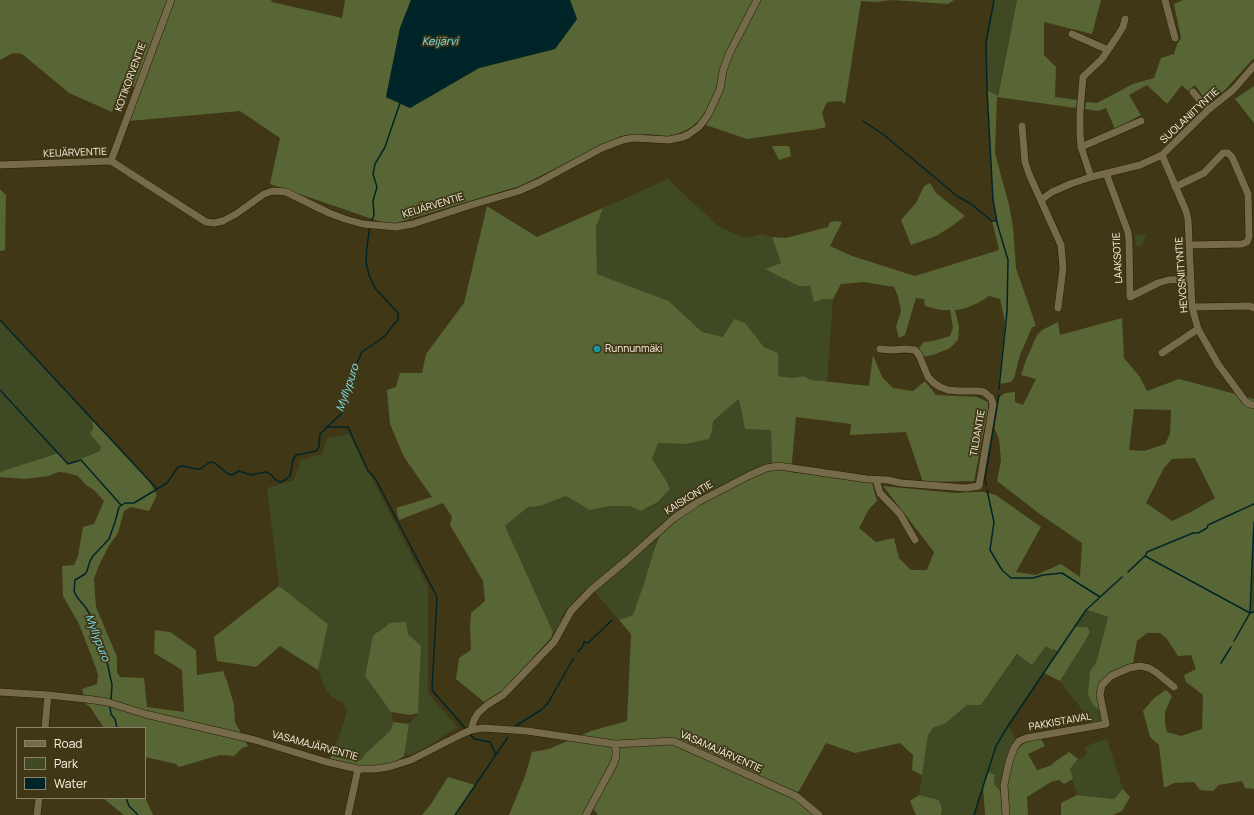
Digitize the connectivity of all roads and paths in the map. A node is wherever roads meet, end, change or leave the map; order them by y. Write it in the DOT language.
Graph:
graph roads {
  1 [pos="171,0"];
  2 [pos="757,0"];
  3 [pos="1166,0"];
  4 [pos="1125,20"];
  5 [pos="1072,34"];
  6 [pos="1175,38"];
  7 [pos="1108,50"];
  8 [pos="1254,66"];
  9 [pos="1193,92"];
  10 [pos="1208,110"];
  11 [pos="1141,121"];
  12 [pos="1022,126"];
  13 [pos="1081,146"];
  14 [pos="1162,155"];
  15 [pos="111,161"];
  16 [pos="0,165"];
  17 [pos="1106,173"];
  18 [pos="1090,177"];
  19 [pos="1175,187"];
  20 [pos="1041,200"];
  21 [pos="1190,245"];
  22 [pos="1190,279"];
  23 [pos="1192,307"];
  24 [pos="1058,308"];
  25 [pos="1254,308"];
  26 [pos="1198,329"];
  27 [pos="880,349"];
  28 [pos="1162,353"];
  29 [pos="1252,405"];
  30 [pos="876,480"];
  31 [pos="979,486"];
  32 [pos="915,540"];
  33 [pos="1174,687"];
  34 [pos="0,692"];
  35 [pos="48,695"];
  36 [pos="45,727"];
  37 [pos="471,730"];
  38 [pos="614,744"];
  39 [pos="358,769"];
  40 [pos="39,799"];
  41 [pos="37,815"];
  42 [pos="348,815"];
  43 [pos="586,815"];
  44 [pos="819,815"];
  45 [pos="1006,815"];
  1 -- 15 [label="street, KOTIKORVENTIE"];
  2 -- 15 [label="street, KEIJÄRVENTIE"];
  3 -- 6 [label="street"];
  4 -- 7 [label="street"];
  5 -- 7 [label="street"];
  7 -- 13 [label="street"];
  8 -- 10 [label="street, SUOLANIITYNTIE"];
  9 -- 10 [label="street"];
  10 -- 14 [label="street, SUOLANIITYNTIE"];
  11 -- 13 [label="street"];
  12 -- 20 [label="street"];
  13 -- 18 [label="street"];
  14 -- 17 [label="street, SUOLANIITYNTIE"];
  14 -- 19 [label="street, HEVOSNIITYNTIE"];
  15 -- 16 [label="street, KEIJÄRVENTIE"];
  17 -- 18 [label="street, SUOLANIITYNTIE"];
  17 -- 22 [label="street, LAAKSOTIE"];
  18 -- 20 [label="street, SUOLANIITYNTIE"];
  19 -- 21 [label="street, HEVOSNIITYNTIE"];
  19 -- 21 [label="street"];
  20 -- 24 [label="street"];
  21 -- 22 [label="street, HEVOSNIITYNTIE"];
  22 -- 23 [label="street, HEVOSNIITYNTIE"];
  23 -- 25 [label="street"];
  23 -- 26 [label="street, HEVOSNIITYNTIE"];
  26 -- 28 [label="street"];
  26 -- 29 [label="street, HEVOSNIITYNTIE"];
  27 -- 31 [label="street, TILDANTIE"];
  30 -- 31 [label="street, KAISKONTIE"];
  30 -- 32 [label="street"];
  30 -- 37 [label="street, KAISKONTIE"];
  33 -- 45 [label="street, PAKKISTAIVAL"];
  34 -- 35 [label="street, VASAMAJÄRVENTIE"];
  35 -- 36 [label="street"];
  35 -- 39 [label="street, VASAMAJÄRVENTIE"];
  37 -- 38 [label="street, VASAMAJÄRVENTIE"];
  37 -- 39 [label="street, VASAMAJÄRVENTIE"];
  38 -- 43 [label="street"];
  38 -- 44 [label="street, VASAMAJÄRVENTIE"];
  39 -- 42 [label="street"];
  40 -- 41 [label="street"];
}
